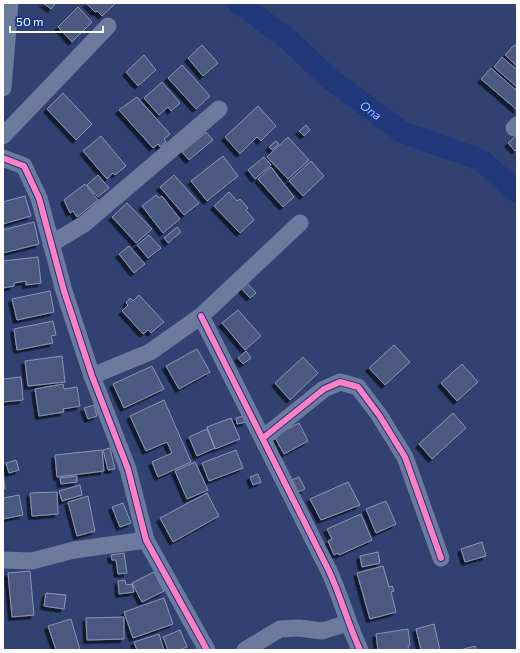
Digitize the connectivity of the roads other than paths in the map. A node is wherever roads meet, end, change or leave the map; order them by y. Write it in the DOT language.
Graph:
graph roads {
  1 [pos="10,3"];
  2 [pos="108,26"];
  3 [pos="3,88"];
  4 [pos="219,109"];
  5 [pos="3,136"];
  6 [pos="3,158"];
  7 [pos="300,224"];
  8 [pos="52,244"];
  9 [pos="201,316"];
  10 [pos="92,376"];
  11 [pos="263,438"];
  12 [pos="146,540"];
  13 [pos="441,558"];
  14 [pos="3,560"];
  15 [pos="348,623"];
  16 [pos="208,650"];
  17 [pos="245,650"];
  18 [pos="360,650"];
  1 -- 3 [label="street"];
  2 -- 5 [label="street"];
  4 -- 8 [label="street"];
  6 -- 8 [label="street"];
  7 -- 9 [label="street"];
  8 -- 10 [label="street"];
  9 -- 10 [label="street"];
  9 -- 11 [label="street"];
  10 -- 12 [label="street"];
  11 -- 13 [label="street"];
  11 -- 15 [label="street"];
  12 -- 14 [label="street"];
  12 -- 16 [label="street"];
  15 -- 17 [label="street"];
  15 -- 18 [label="street"];
}
